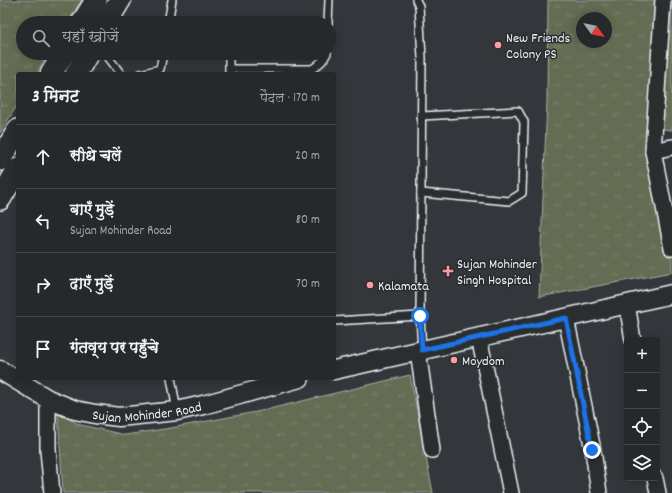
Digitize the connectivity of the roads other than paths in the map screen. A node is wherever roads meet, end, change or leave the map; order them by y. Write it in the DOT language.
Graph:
graph roads {
  1 [pos="96,0"];
  2 [pos="120,0"];
  3 [pos="172,0"];
  4 [pos="329,0"];
  5 [pos="416,0"];
  6 [pos="663,0"];
  7 [pos="86,16"];
  8 [pos="110,16"];
  9 [pos="169,16"];
  10 [pos="328,16"];
  11 [pos="60,60"];
  12 [pos="84,60"];
  13 [pos="110,60"];
  14 [pos="162,60"];
  15 [pos="229,60"];
  16 [pos="322,60"];
  17 [pos="229,71"];
  18 [pos="52,72"];
  19 [pos="77,72"];
  20 [pos="119,72"];
  21 [pos="148,72"];
  22 [pos="422,116"];
  23 [pos="16,133"];
  24 [pos="672,147"];
  25 [pos="653,151"];
  26 [pos="0,160"];
  27 [pos="16,176"];
  28 [pos="421,193"];
  29 [pos="0,199"];
  30 [pos="669,219"];
  31 [pos="672,248"];
  32 [pos="672,294"];
  33 [pos="627,304"];
  34 [pos="420,316"];
  35 [pos="566,318"];
  36 [pos="336,321"];
  37 [pos="479,337"];
  38 [pos="632,337"];
  39 [pos="420,350"];
  40 [pos="0,370"];
  41 [pos="336,370"];
  42 [pos="16,379"];
  43 [pos="17,380"];
  44 [pos="171,380"];
  45 [pos="293,380"];
  46 [pos="48,398"];
  47 [pos="177,411"];
  48 [pos="432,450"];
  49 [pos="656,481"];
  50 [pos="52,493"];
  51 [pos="511,493"];
  52 [pos="599,493"];
  53 [pos="658,493"];
  1 -- 7 [label="main road"];
  2 -- 8 [label="main road"];
  3 -- 9 [label="lane"];
  4 -- 10 [label="lane"];
  5 -- 22 [label="lane"];
  6 -- 25 [label="street"];
  11 -- 18 [label="main road"];
  12 -- 19 [label="main road"];
  13 -- 20 [label="lane"];
  14 -- 21 [label="lane"];
  15 -- 17 [label="lane"];
  16 -- 17 [label="lane"];
  22 -- 28 [label="lane"];
  22 -- 28 [label="lane"];
  23 -- 26 [label="main road"];
  24 -- 25 [label="street"];
  25 -- 30 [label="street"];
  27 -- 29 [label="main road"];
  28 -- 34 [label="lane"];
  30 -- 31 [label="street"];
  32 -- 33 [label="street"];
  33 -- 35 [label="street"];
  33 -- 38 [label="street"];
  34 -- 36 [label="lane"];
  34 -- 39 [label="lane"];
  35 -- 37 [label="street"];
  35 -- 52 [label="street"];
  37 -- 39 [label="street"];
  37 -- 51 [label="street"];
  39 -- 41 [label="street"];
  39 -- 48 [label="street"];
  40 -- 42 [label="street, Sujan Mohinder Road"];
  43 -- 46 [label="street, Sujan Mohinder Road"];
  44 -- 47 [label="lane"];
  45 -- 47 [label="street, Sujan Mohinder Road"];
  46 -- 47 [label="street, Sujan Mohinder Road"];
  46 -- 50 [label="street"];
  49 -- 53 [label="street"];
}
